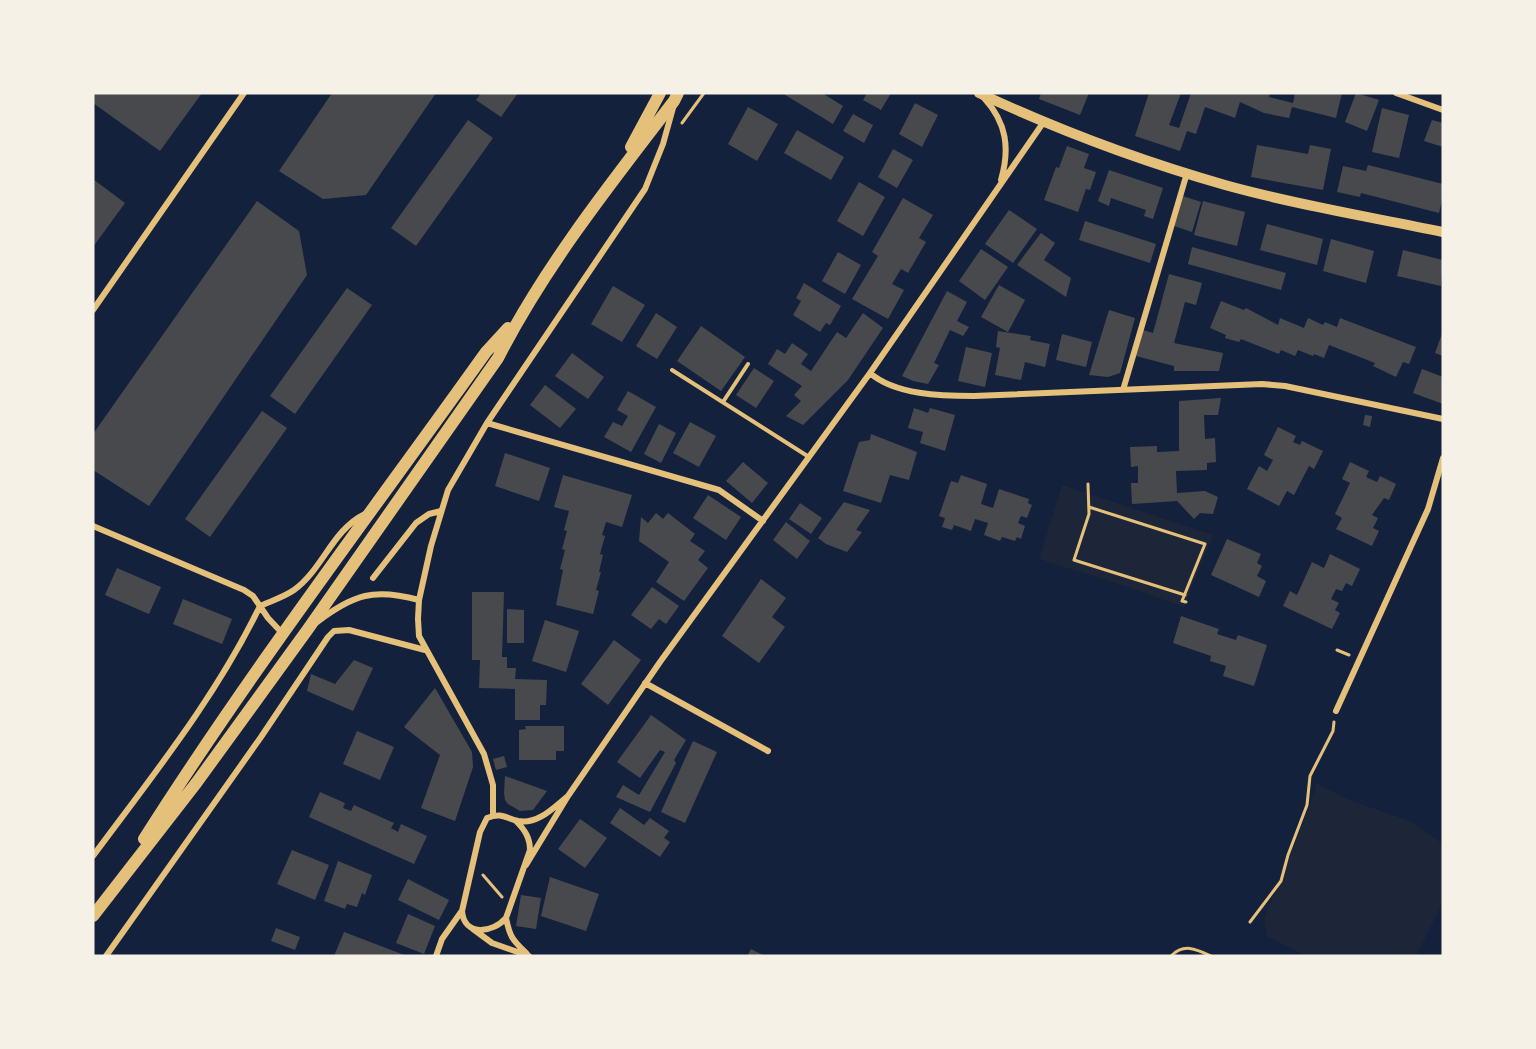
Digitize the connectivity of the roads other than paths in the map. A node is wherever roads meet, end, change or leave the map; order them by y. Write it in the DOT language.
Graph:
graph roads {
  1 [pos="244,93"];
  2 [pos="660,93"];
  3 [pos="979,93"];
  4 [pos="1396,93"];
  5 [pos="676,97"];
  6 [pos="1443,110"];
  7 [pos="1043,123"];
  8 [pos="1187,173"];
  9 [pos="613,180"];
  10 [pos="1000,185"];
  11 [pos="1443,232"];
  12 [pos="93,310"];
  13 [pos="519,316"];
  14 [pos="748,364"];
  15 [pos="672,370"];
  16 [pos="870,373"];
  17 [pos="1123,390"];
  18 [pos="723,402"];
  19 [pos="1443,419"];
  20 [pos="487,423"];
  21 [pos="810,458"];
  22 [pos="1443,458"];
  23 [pos="374,510"];
  24 [pos="441,510"];
  25 [pos="763,521"];
  26 [pos="93,526"];
  27 [pos="373,578"];
  28 [pos="419,600"];
  29 [pos="260,606"];
  30 [pos="308,629"];
  31 [pos="283,634"];
  32 [pos="426,650"];
  33 [pos="645,683"];
  34 [pos="1336,711"];
  35 [pos="768,751"];
  36 [pos="568,796"];
  37 [pos="493,816"];
  38 [pos="516,821"];
  39 [pos="93,856"];
  40 [pos="526,866"];
  41 [pos="103,902"];
  42 [pos="462,911"];
  43 [pos="93,916"];
  44 [pos="507,918"];
  45 [pos="472,928"];
  46 [pos="106,956"];
  47 [pos="436,956"];
  48 [pos="529,956"];
  1 -- 12 [label="street"];
  2 -- 9 [label="main road"];
  3 -- 7 [label="main road"];
  3 -- 10 [label="street"];
  4 -- 6 [label="street"];
  5 -- 9 [label="main road"];
  5 -- 20 [label="street"];
  7 -- 8 [label="main road"];
  7 -- 10 [label="street"];
  8 -- 11 [label="main road"];
  8 -- 17 [label="street"];
  9 -- 13 [label="main road"];
  10 -- 16 [label="street"];
  13 -- 23 [label="main road"];
  13 -- 30 [label="main road"];
  14 -- 18 [label="lane"];
  15 -- 18 [label="lane"];
  16 -- 17 [label="street"];
  16 -- 21 [label="street"];
  17 -- 19 [label="street"];
  18 -- 21 [label="lane"];
  20 -- 24 [label="street"];
  20 -- 25 [label="street"];
  21 -- 25 [label="street"];
  22 -- 34 [label="street"];
  23 -- 29 [label="street"];
  23 -- 31 [label="main road"];
  24 -- 27 [label="street"];
  24 -- 28 [label="street"];
  25 -- 33 [label="street"];
  26 -- 29 [label="street"];
  28 -- 30 [label="street"];
  28 -- 32 [label="street"];
  29 -- 31 [label="street"];
  29 -- 39 [label="street"];
  30 -- 41 [label="main road"];
  31 -- 41 [label="main road"];
  32 -- 37 [label="street"];
  32 -- 46 [label="street"];
  33 -- 35 [label="street"];
  33 -- 36 [label="street"];
  36 -- 38 [label="street"];
  36 -- 40 [label="street"];
  37 -- 38 [label="street"];
  37 -- 42 [label="street"];
  38 -- 40 [label="street"];
  40 -- 44 [label="street"];
  41 -- 43 [label="main road"];
  42 -- 45 [label="street"];
  42 -- 47 [label="street"];
  44 -- 45 [label="street"];
  44 -- 48 [label="street"];
  45 -- 48 [label="street"];
}
